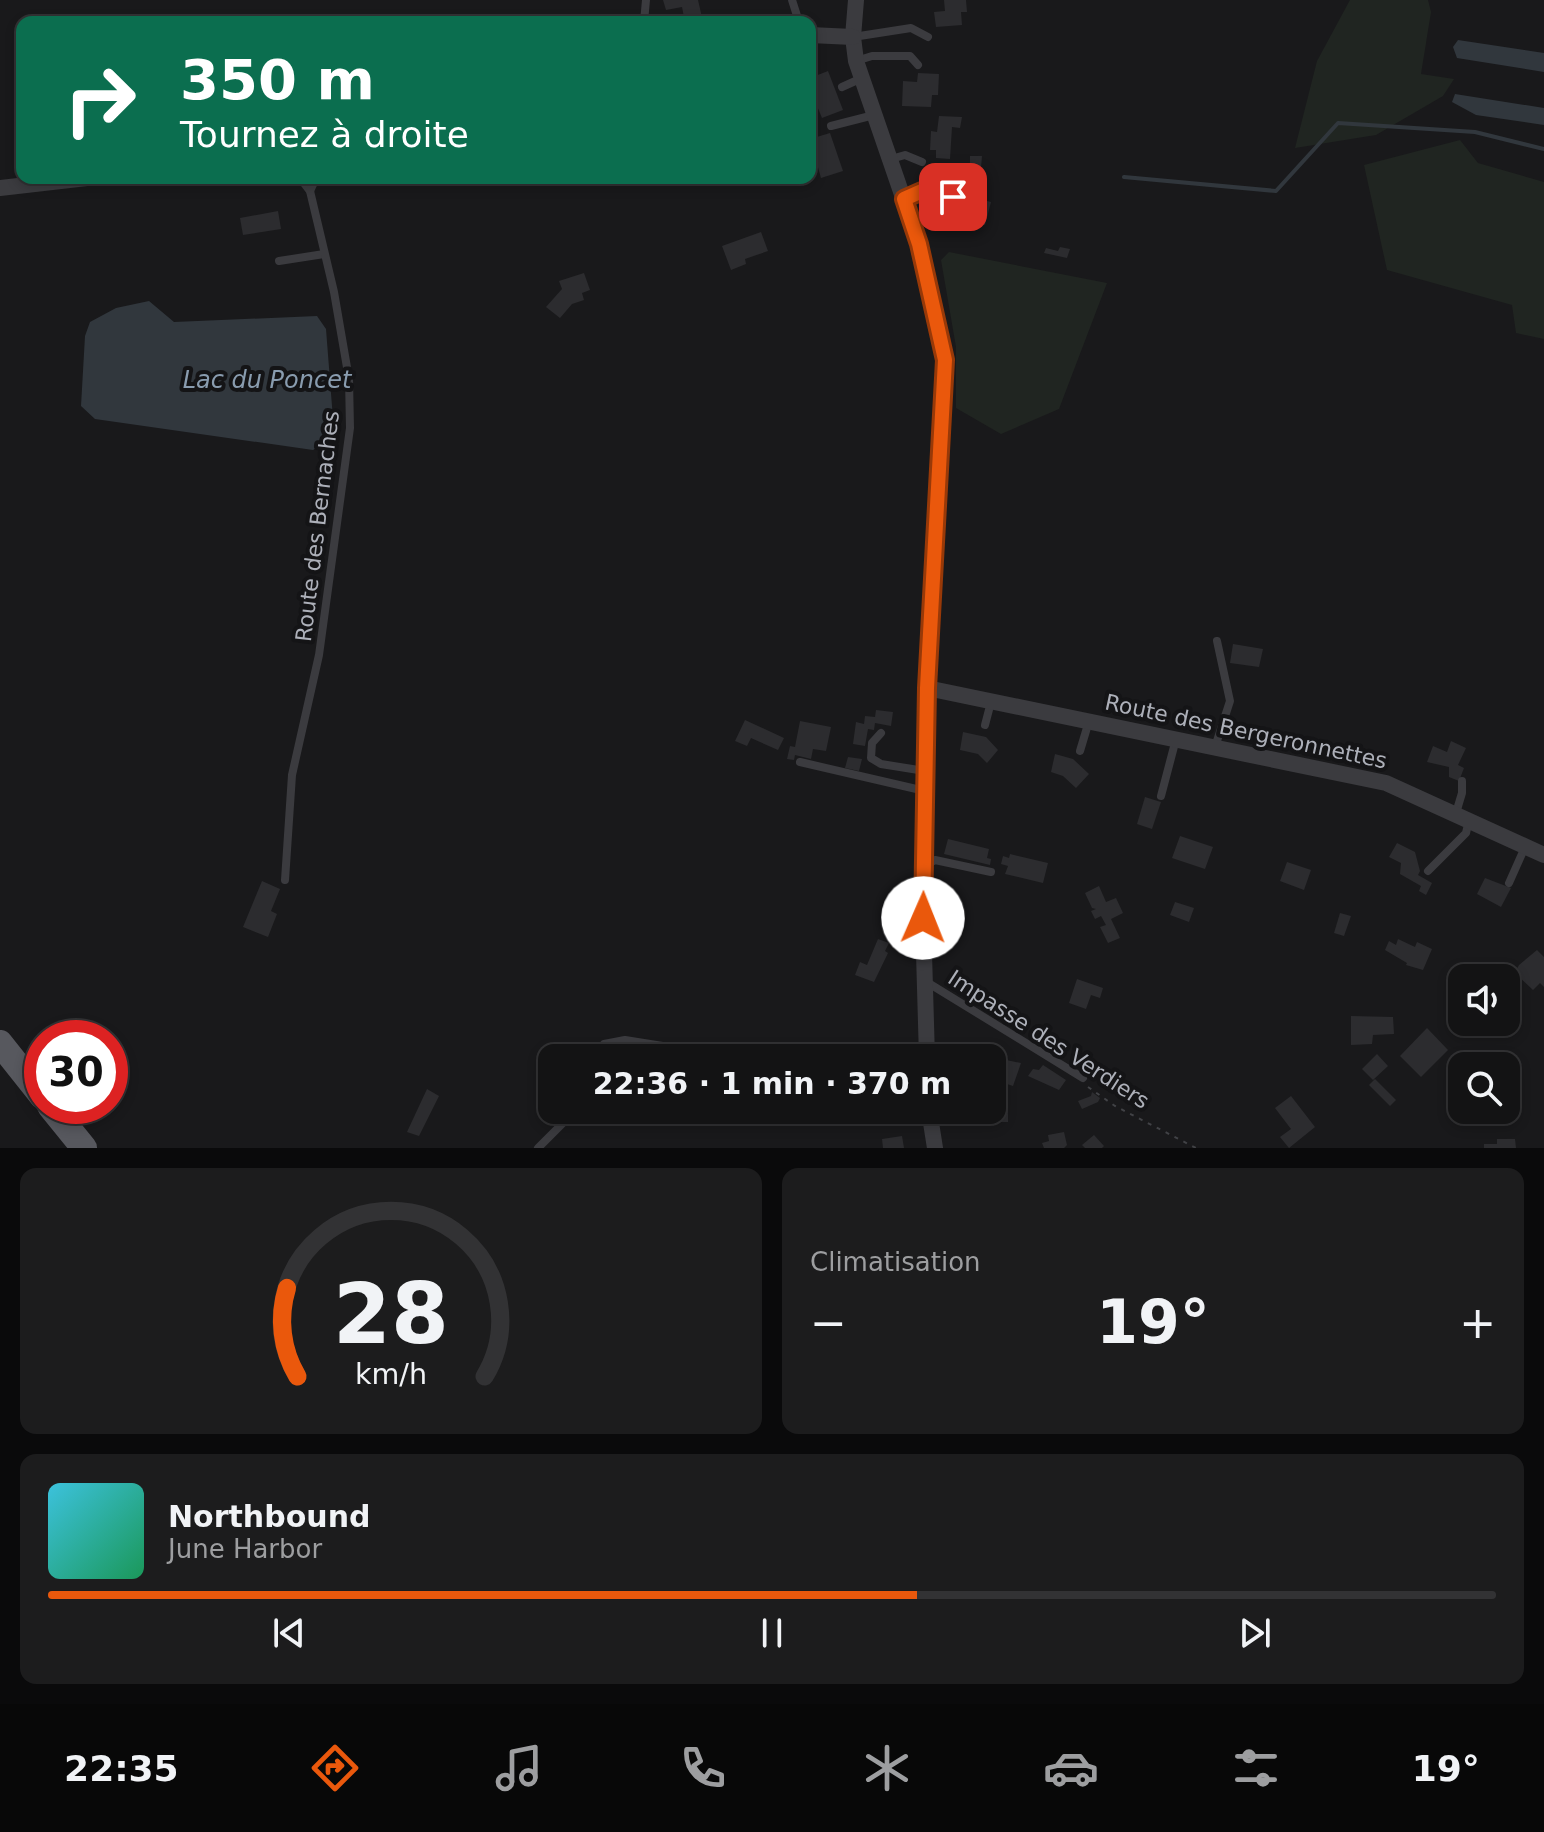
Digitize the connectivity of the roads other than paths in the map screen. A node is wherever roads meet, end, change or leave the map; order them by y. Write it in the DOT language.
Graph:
graph roads {
  1 [pos="856,0"];
  2 [pos="816,35"];
  3 [pos="853,37"];
  4 [pos="928,37"];
  5 [pos="856,61"];
  6 [pos="918,65"];
  7 [pos="862,78"];
  8 [pos="842,87"];
  9 [pos="874,115"];
  10 [pos="831,126"];
  11 [pos="890,160"];
  12 [pos="922,162"];
  13 [pos="36,184"];
  14 [pos="305,184"];
  15 [pos="313,184"];
  16 [pos="0,188"];
  17 [pos="310,191"];
  18 [pos="953,197"];
  19 [pos="904,199"];
  20 [pos="324,254"];
  21 [pos="279,261"];
  22 [pos="1217,641"];
  23 [pos="927,688"];
  24 [pos="991,701"];
  25 [pos="1089,720"];
  26 [pos="985,725"];
  27 [pos="881,733"];
  28 [pos="1176,739"];
  29 [pos="1215,747"];
  30 [pos="1080,751"];
  31 [pos="800,762"];
  32 [pos="925,771"];
  33 [pos="1462,781"];
  34 [pos="925,791"];
  35 [pos="1161,796"];
  36 [pos="1463,817"];
  37 [pos="1525,846"];
  38 [pos="1544,855"];
  39 [pos="924,867"];
  40 [pos="1428,871"];
  41 [pos="991,872"];
  42 [pos="285,880"];
  43 [pos="1509,883"];
  44 [pos="925,981"];
  45 [pos="0,1043"];
  46 [pos="604,1044"];
  47 [pos="650,1044"];
  48 [pos="927,1044"];
  49 [pos="24,1073"];
  50 [pos="1083,1078"];
  51 [pos="65,1124"];
  52 [pos="562,1124"];
  53 [pos="931,1124"];
  54 [pos="84,1148"];
  55 [pos="538,1148"];
  56 [pos="935,1148"];
  1 -- 3 [label="street"];
  2 -- 3 [label="street"];
  3 -- 4 [label="lane"];
  3 -- 5 [label="street"];
  5 -- 6 [label="lane"];
  5 -- 7 [label="street"];
  7 -- 8 [label="lane"];
  7 -- 9 [label="street"];
  9 -- 10 [label="lane"];
  9 -- 11 [label="street"];
  11 -- 12 [label="lane"];
  11 -- 19 [label="street"];
  13 -- 16 [label="street"];
  14 -- 17 [label="lane"];
  15 -- 17 [label="lane"];
  17 -- 20 [label="lane, Route des Bernaches"];
  18 -- 19 [label="lane"];
  19 -- 23 [label="street"];
  20 -- 21 [label="lane"];
  20 -- 42 [label="lane, Route des Bernaches"];
  22 -- 29 [label="lane"];
  23 -- 24 [label="street, Route des Bergeronnettes"];
  23 -- 32 [label="street"];
  24 -- 25 [label="street, Route des Bergeronnettes"];
  24 -- 26 [label="lane"];
  25 -- 28 [label="street, Route des Bergeronnettes"];
  25 -- 30 [label="lane"];
  27 -- 32 [label="lane"];
  28 -- 29 [label="street, Route des Bergeronnettes"];
  28 -- 35 [label="lane"];
  29 -- 36 [label="street, Route des Bergeronnettes"];
  31 -- 34 [label="lane"];
  32 -- 34 [label="street"];
  33 -- 36 [label="lane"];
  34 -- 39 [label="street"];
  36 -- 37 [label="street, Route des Bergeronnettes"];
  36 -- 40 [label="lane"];
  37 -- 38 [label="street, Route des Bergeronnettes"];
  37 -- 43 [label="lane"];
  39 -- 41 [label="lane"];
  39 -- 44 [label="street"];
  44 -- 48 [label="street"];
  44 -- 50 [label="lane, Impasse des Verdiers"];
  45 -- 49 [label="main road"];
  46 -- 47 [label="lane"];
  51 -- 54 [label="main road"];
  52 -- 55 [label="lane"];
  53 -- 56 [label="street"];
}
